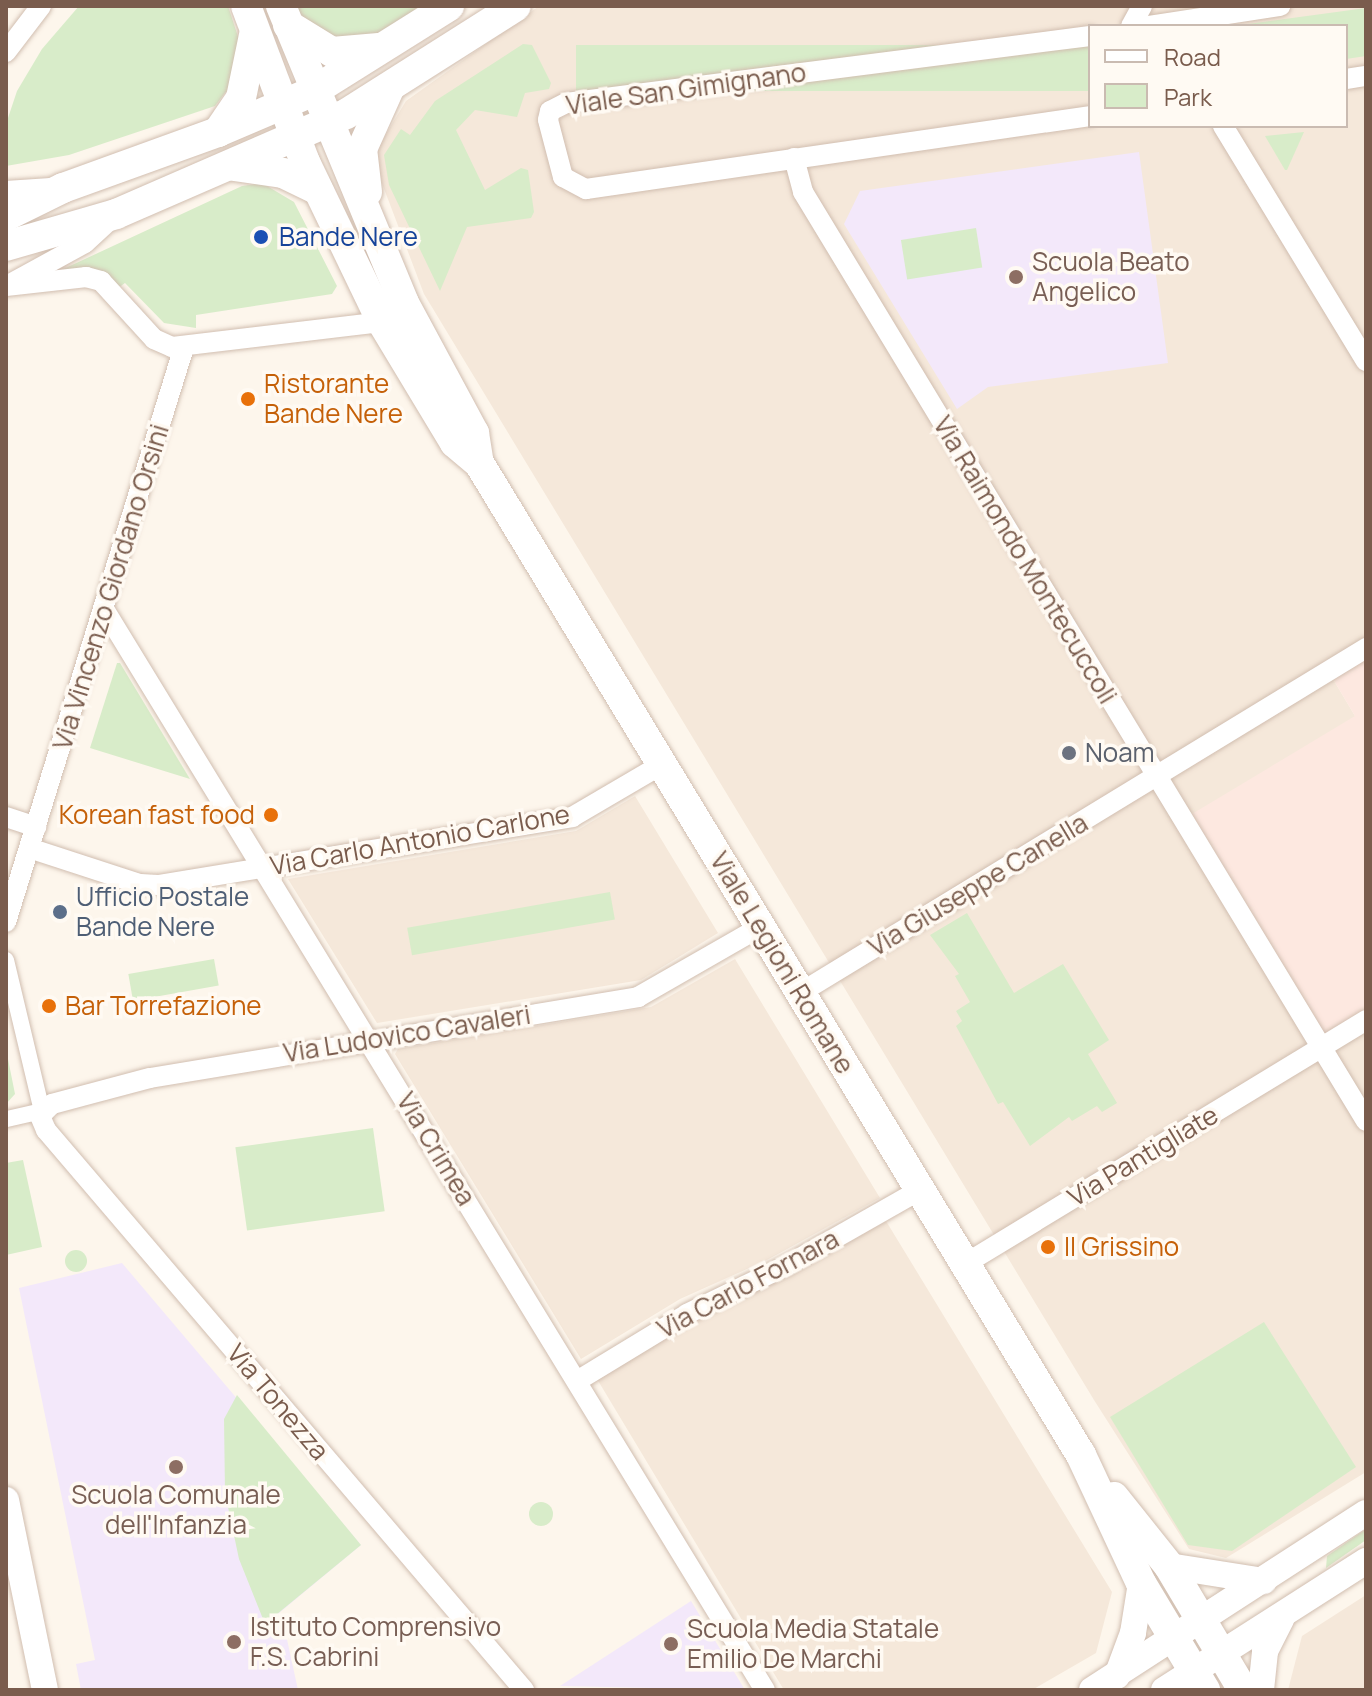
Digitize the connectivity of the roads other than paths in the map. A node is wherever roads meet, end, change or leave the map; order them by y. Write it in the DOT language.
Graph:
graph roads {
  1 [pos="41,6"];
  2 [pos="1142,6"];
  3 [pos="1280,6"];
  4 [pos="446,8"];
  5 [pos="502,10"];
  6 [pos="284,15"];
  7 [pos="1182,17"];
  8 [pos="250,18"];
  9 [pos="1132,24"];
  10 [pos="1156,24"];
  11 [pos="1088,36"];
  12 [pos="462,42"];
  13 [pos="389,47"];
  14 [pos="6,52"];
  15 [pos="389,89"];
  16 [pos="312,92"];
  17 [pos="283,105"];
  18 [pos="1088,116"];
  19 [pos="326,123"];
  20 [pos="1224,128"];
  21 [pos="218,132"];
  22 [pos="295,137"];
  23 [pos="794,158"];
  24 [pos="232,166"];
  25 [pos="63,188"];
  26 [pos="318,190"];
  27 [pos="6,191"];
  28 [pos="116,214"];
  29 [pos="6,216"];
  30 [pos="378,237"];
  31 [pos="6,246"];
  32 [pos="6,286"];
  33 [pos="382,322"];
  34 [pos="184,347"];
  35 [pos="1366,361"];
  36 [pos="479,463"];
  37 [pos="104,609"];
  38 [pos="1366,648"];
  39 [pos="661,765"];
  40 [pos="1156,777"];
  41 [pos="6,817"];
  42 [pos="36,827"];
  43 [pos="29,848"];
  44 [pos="265,868"];
  45 [pos="6,922"];
  46 [pos="760,927"];
  47 [pos="6,960"];
  48 [pos="800,993"];
  49 [pos="1366,1020"];
  50 [pos="368,1038"];
  51 [pos="1321,1047"];
  52 [pos="42,1111"];
  53 [pos="6,1119"];
  54 [pos="1366,1121"];
  55 [pos="920,1190"];
  56 [pos="965,1264"];
  57 [pos="577,1381"];
  58 [pos="1085,1462"];
  59 [pos="6,1500"];
  60 [pos="1366,1513"];
  61 [pos="1366,1561"];
  62 [pos="1169,1566"];
  63 [pos="1264,1581"];
  64 [pos="1141,1583"];
  65 [pos="1283,1616"];
  66 [pos="1202,1620"];
  67 [pos="1174,1639"];
  68 [pos="1223,1655"];
  69 [pos="1117,1676"];
  70 [pos="1199,1681"];
  71 [pos="45,1690"];
  72 [pos="524,1690"];
  73 [pos="765,1690"];
  74 [pos="1092,1690"];
  75 [pos="1164,1690"];
  76 [pos="1243,1690"];
  77 [pos="1261,1690"];
  1 -- 14 [label="street"];
  2 -- 9 [label="street"];
  3 -- 7 [label="street"];
  4 -- 12 [label="main road"];
  4 -- 13 [label="main road"];
  5 -- 12 [label="main road"];
  6 -- 13 [label="main road"];
  6 -- 16 [label="main road, Viale Legioni Romane"];
  7 -- 10 [label="street"];
  8 -- 17 [label="main road, Viale Legioni Romane"];
  8 -- 21 [label="main road"];
  11 -- 23 [label="street, Viale San Gimignano"];
  12 -- 15 [label="main road"];
  13 -- 16 [label="main road"];
  15 -- 19 [label="main road"];
  15 -- 30 [label="main road"];
  16 -- 17 [label="main road"];
  16 -- 19 [label="main road, Viale Legioni Romane"];
  17 -- 21 [label="main road"];
  17 -- 22 [label="main road, Viale Legioni Romane"];
  18 -- 23 [label="street, Viale San Gimignano"];
  19 -- 22 [label="main road"];
  19 -- 30 [label="main road, Viale Legioni Romane"];
  20 -- 35 [label="street"];
  21 -- 25 [label="main road"];
  22 -- 24 [label="main road"];
  22 -- 26 [label="main road, Viale Legioni Romane"];
  23 -- 40 [label="street, Via Raimondo Montecuccoli"];
  24 -- 26 [label="main road"];
  24 -- 28 [label="main road"];
  25 -- 27 [label="street"];
  25 -- 29 [label="main road"];
  26 -- 33 [label="main road, Viale Legioni Romane"];
  28 -- 31 [label="main road"];
  28 -- 32 [label="street"];
  30 -- 36 [label="main road, Viale Legioni Romane"];
  32 -- 34 [label="street"];
  33 -- 34 [label="street"];
  33 -- 36 [label="main road, Viale Legioni Romane"];
  34 -- 37 [label="street, Via Vincenzo Giordano Orsini"];
  36 -- 39 [label="main road, Viale Legioni Romane"];
  37 -- 42 [label="street, Via Vincenzo Giordano Orsini"];
  37 -- 44 [label="street, Via Crimea"];
  38 -- 40 [label="street, Via Giuseppe Canella"];
  39 -- 44 [label="street, Via Carlo Antonio Carlone"];
  39 -- 46 [label="main road, Viale Legioni Romane"];
  40 -- 48 [label="street, Via Giuseppe Canella"];
  40 -- 51 [label="street, Via Raimondo Montecuccoli"];
  41 -- 42 [label="street"];
  42 -- 43 [label="street, Via Vincenzo Giordano Orsini"];
  43 -- 44 [label="street, Via Carlo Antonio Carlone"];
  43 -- 45 [label="street, Via Vincenzo Giordano Orsini"];
  44 -- 50 [label="street, Via Crimea"];
  46 -- 48 [label="main road, Viale Legioni Romane"];
  46 -- 50 [label="street, Via Ludovico Cavaleri"];
  47 -- 52 [label="street"];
  48 -- 55 [label="main road, Viale Legioni Romane"];
  49 -- 51 [label="street, Via Pantigliate"];
  50 -- 52 [label="street, Via Ludovico Cavaleri"];
  50 -- 57 [label="street, Via Crimea"];
  51 -- 54 [label="street, Via Raimondo Montecuccoli"];
  51 -- 56 [label="street, Via Pantigliate"];
  52 -- 53 [label="street"];
  52 -- 72 [label="street, Via Tonezza"];
  55 -- 56 [label="main road, Viale Legioni Romane"];
  55 -- 57 [label="street, Via Carlo Fornara"];
  56 -- 58 [label="main road, Viale Legioni Romane"];
  57 -- 73 [label="street, Via Crimea"];
  58 -- 62 [label="main road, Viale Legioni Romane"];
  58 -- 64 [label="main road, Viale Legioni Romane"];
  59 -- 71 [label="street"];
  60 -- 63 [label="street"];
  61 -- 65 [label="street"];
  62 -- 63 [label="street"];
  62 -- 66 [label="main road, Viale Legioni Romane"];
  63 -- 66 [label="street"];
  64 -- 67 [label="main road, Viale Legioni Romane"];
  64 -- 69 [label="street"];
  65 -- 68 [label="street"];
  65 -- 77 [label="street"];
  66 -- 67 [label="street"];
  66 -- 68 [label="main road, Viale Legioni Romane"];
  67 -- 69 [label="street"];
  67 -- 70 [label="main road, Viale Legioni Romane"];
  68 -- 70 [label="street"];
  68 -- 76 [label="main road, Viale Legioni Romane"];
  69 -- 74 [label="street"];
  70 -- 75 [label="street"];
}
